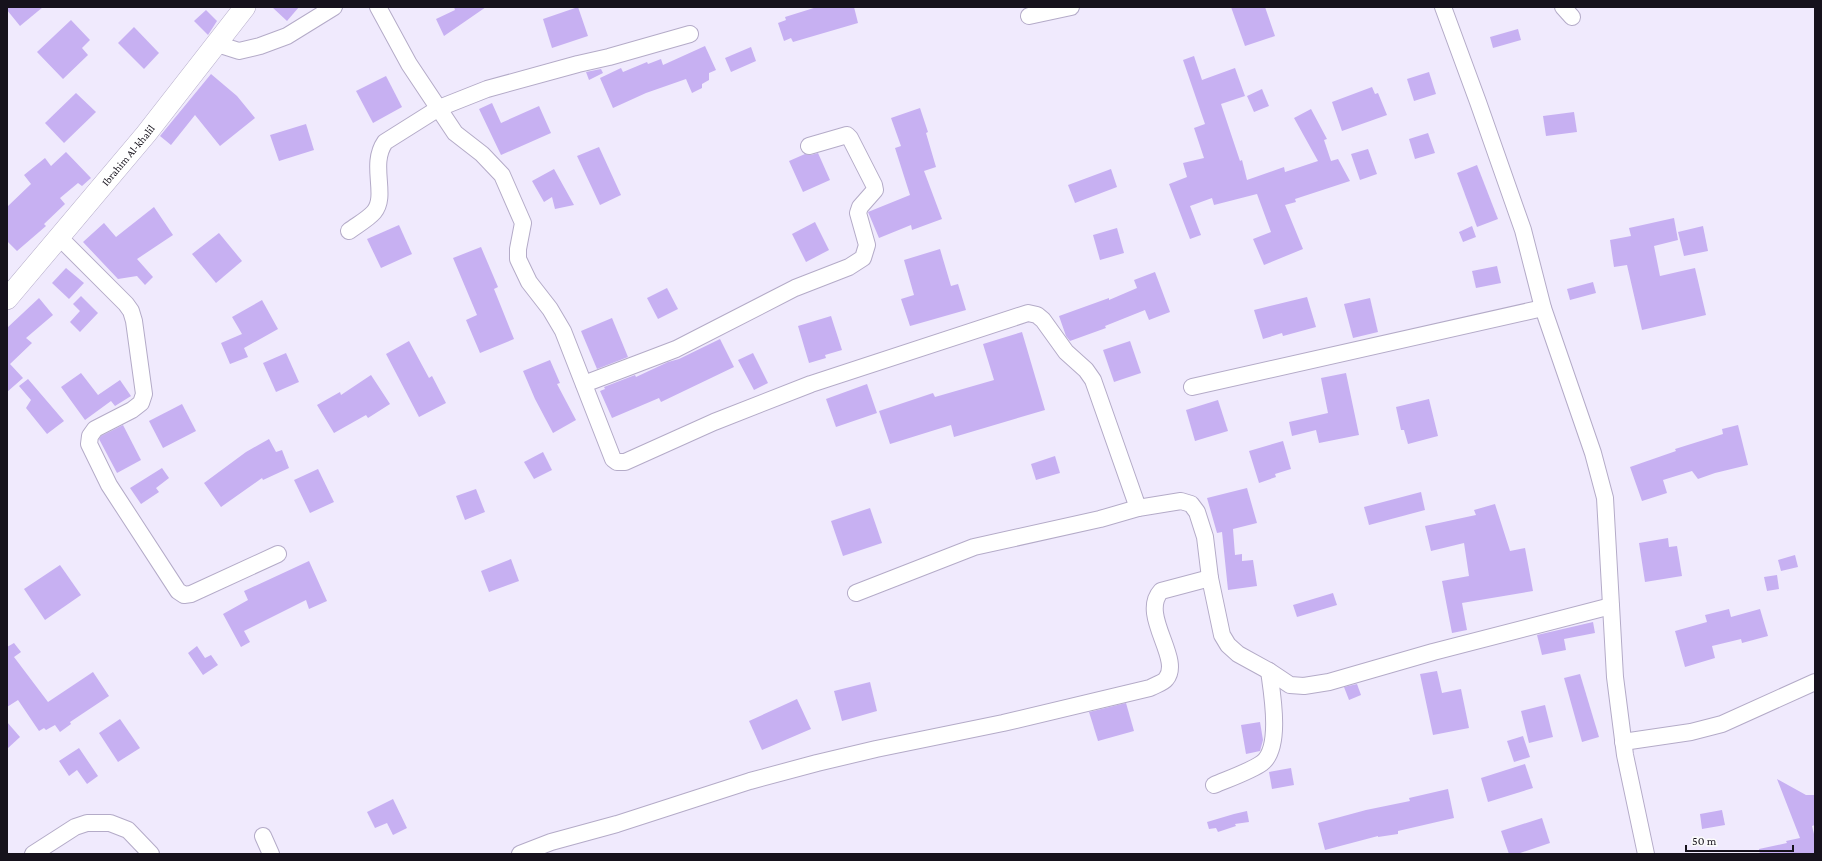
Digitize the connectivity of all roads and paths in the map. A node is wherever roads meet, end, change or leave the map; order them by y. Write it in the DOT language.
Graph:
graph roads {
  1 [pos="245,7"];
  2 [pos="334,7"];
  3 [pos="378,7"];
  4 [pos="1071,7"];
  5 [pos="1444,7"];
  6 [pos="1029,16"];
  7 [pos="690,34"];
  8 [pos="218,44"];
  9 [pos="438,108"];
  10 [pos="809,146"];
  11 [pos="349,231"];
  12 [pos="59,237"];
  13 [pos="7,299"];
  14 [pos="1543,308"];
  15 [pos="584,384"];
  16 [pos="1192,387"];
  17 [pos="1138,508"];
  18 [pos="278,554"];
  19 [pos="1210,578"];
  20 [pos="856,593"];
  21 [pos="1610,606"];
  22 [pos="1269,671"];
  23 [pos="1815,682"];
  24 [pos="1623,742"];
  25 [pos="1214,785"];
  26 [pos="263,836"];
  27 [pos="33,854"];
  28 [pos="151,854"];
  29 [pos="271,854"];
  30 [pos="520,854"];
  31 [pos="1646,854"];
  1 -- 8 [label="street, Ibrahim Al-khalil"];
  2 -- 8 [label="street"];
  3 -- 9 [label="street"];
  4 -- 6 [label="street"];
  5 -- 14 [label="street"];
  7 -- 9 [label="street"];
  8 -- 12 [label="street, Ibrahim Al-khalil"];
  9 -- 11 [label="street"];
  9 -- 15 [label="street"];
  10 -- 15 [label="street"];
  12 -- 13 [label="street, Ibrahim Al-khalil"];
  12 -- 18 [label="street"];
  14 -- 16 [label="street"];
  14 -- 21 [label="street"];
  15 -- 17 [label="street"];
  17 -- 19 [label="street"];
  17 -- 20 [label="street"];
  19 -- 22 [label="street"];
  19 -- 30 [label="street"];
  21 -- 22 [label="street"];
  21 -- 24 [label="street"];
  22 -- 25 [label="street"];
  23 -- 24 [label="street"];
  24 -- 31 [label="street"];
  26 -- 29 [label="street"];
  27 -- 28 [label="street"];
}
